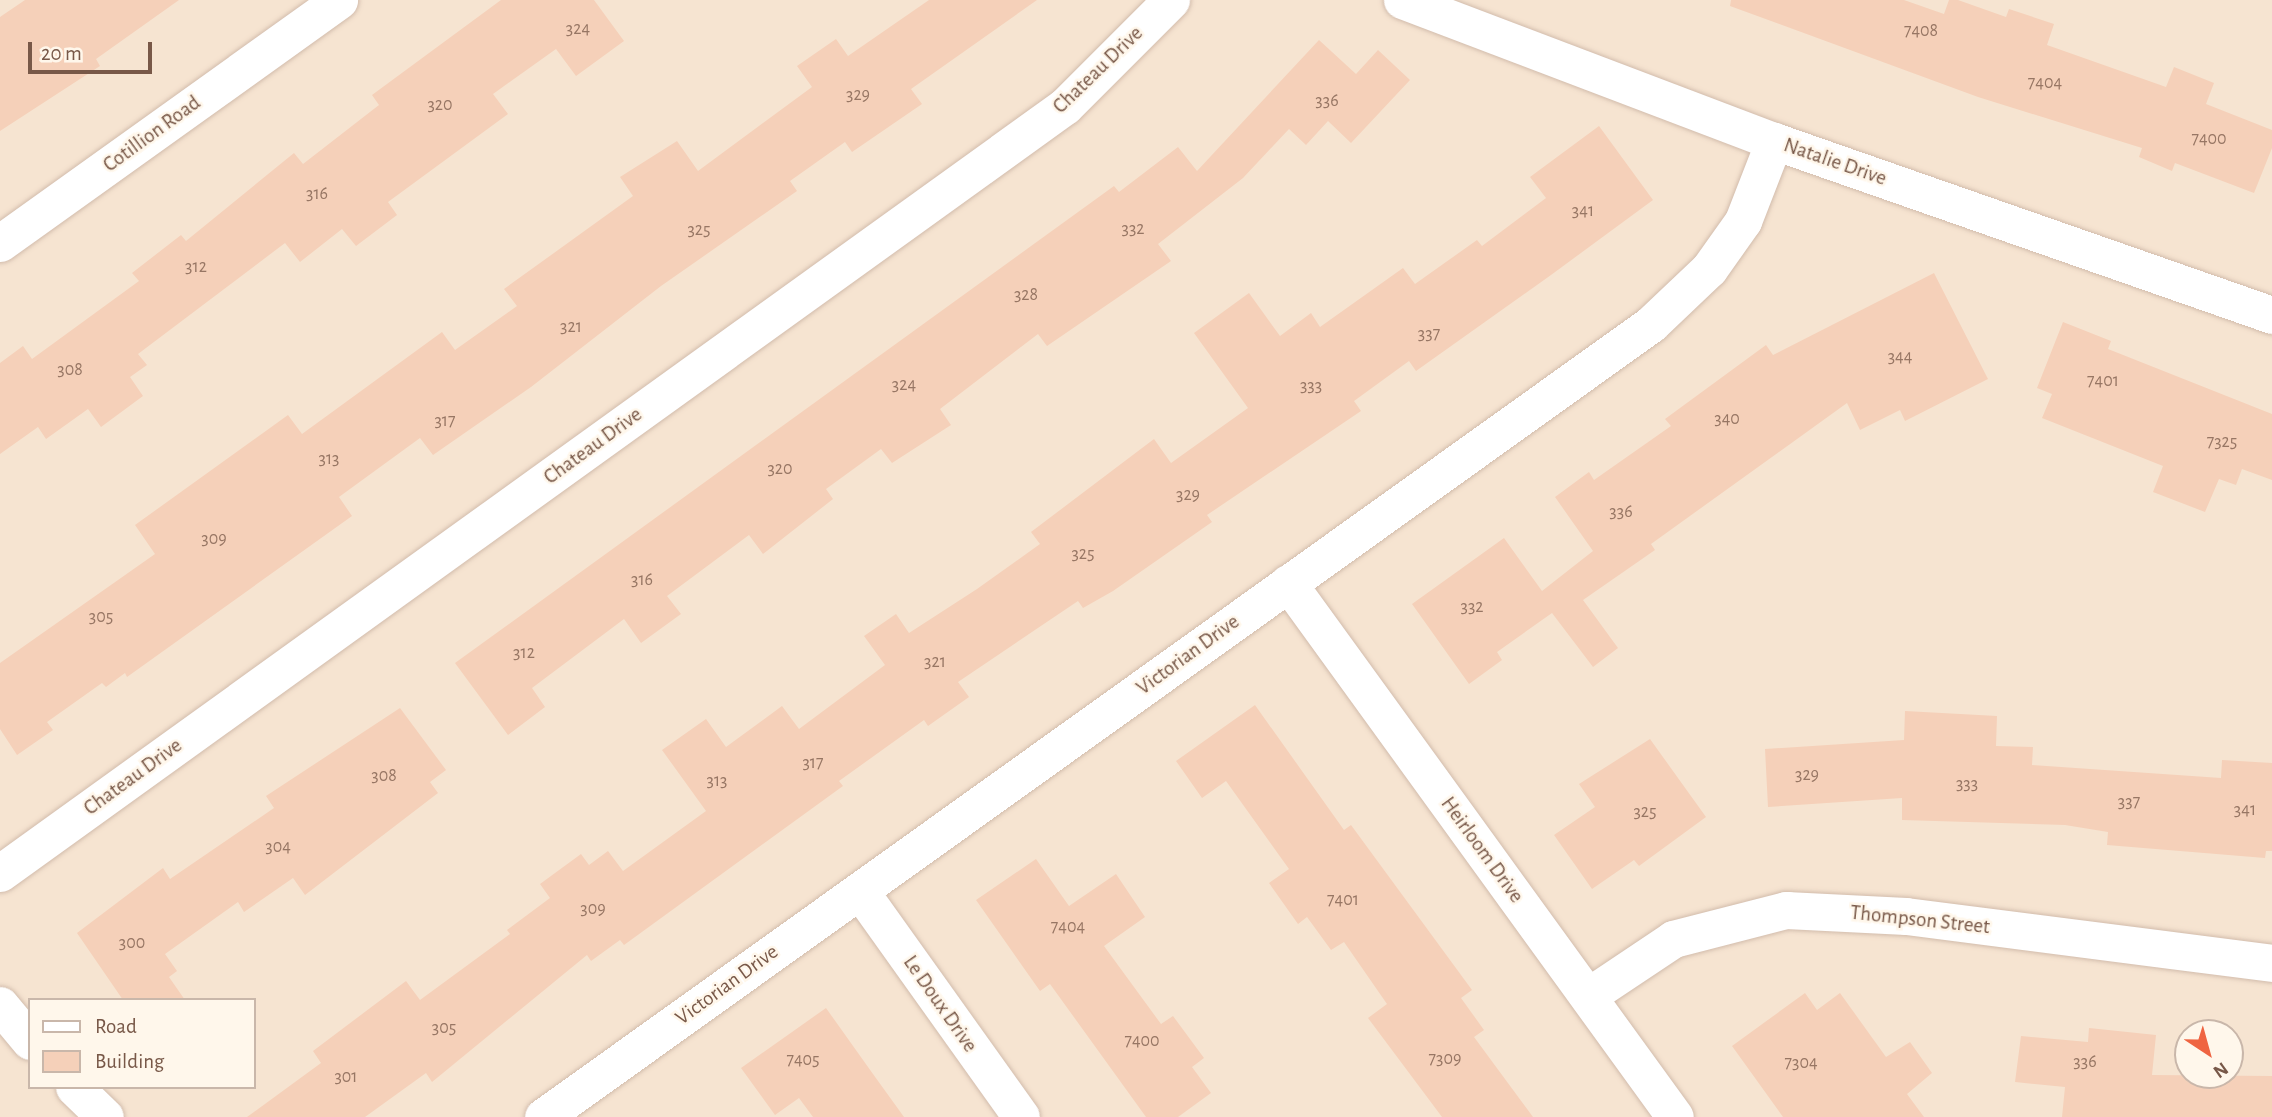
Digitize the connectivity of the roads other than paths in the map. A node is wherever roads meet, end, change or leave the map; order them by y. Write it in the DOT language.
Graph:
graph roads {
  1 [pos="339,0"];
  2 [pos="1171,0"];
  3 [pos="1402,0"];
  4 [pos="1774,141"];
  5 [pos="0,243"];
  6 [pos="2272,315"];
  7 [pos="1289,583"];
  8 [pos="0,873"];
  9 [pos="860,891"];
  10 [pos="2272,963"];
  11 [pos="1588,996"];
  12 [pos="0,1005"];
  13 [pos="28,1039"];
  14 [pos="76,1089"];
  15 [pos="105,1117"];
  16 [pos="543,1117"];
  17 [pos="1021,1117"];
  18 [pos="1675,1117"];
  1 -- 5 [label="street, Cotillion Road"];
  2 -- 8 [label="street, Chateau Drive"];
  3 -- 4 [label="street, Natalie Drive"];
  4 -- 6 [label="street, Natalie Drive"];
  4 -- 7 [label="street, Victorian Drive"];
  7 -- 9 [label="street, Victorian Drive"];
  7 -- 11 [label="street, Heirloom Drive"];
  9 -- 16 [label="street, Victorian Drive"];
  9 -- 17 [label="street, Le Doux Drive"];
  10 -- 11 [label="street, Thompson Street"];
  11 -- 18 [label="street, Heirloom Drive"];
  12 -- 13 [label="street"];
  14 -- 15 [label="street"];
}
